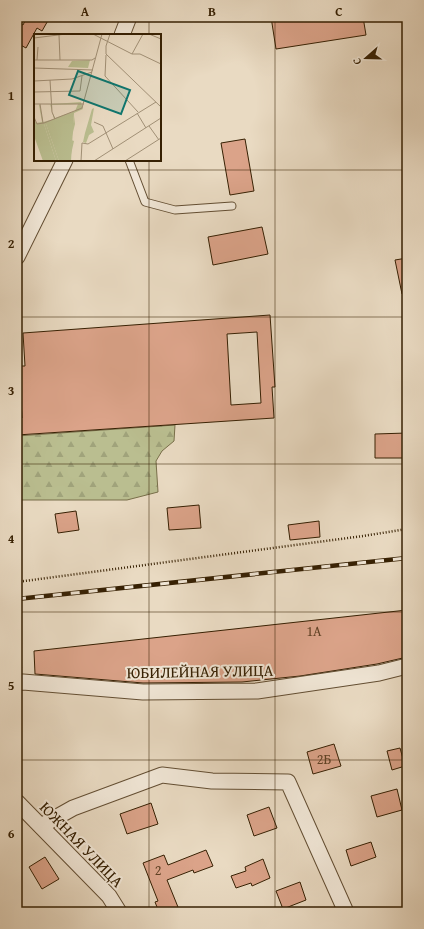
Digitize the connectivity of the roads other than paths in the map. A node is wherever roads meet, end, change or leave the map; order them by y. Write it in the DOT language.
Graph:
graph roads {
  1 [pos="129,17"];
  2 [pos="122,34"];
  3 [pos="64,161"];
  4 [pos="129,161"];
  5 [pos="232,206"];
  6 [pos="17,257"];
  7 [pos="407,666"];
  8 [pos="20,682"];
  9 [pos="17,802"];
  10 [pos="41,826"];
  11 [pos="119,912"];
  12 [pos="346,912"];
  1 -- 2 [label="street"];
  3 -- 6 [label="street"];
  4 -- 5 [label="lane"];
  7 -- 8 [label="street, ЮБИЛЕЙНАЯ УЛИЦА"];
  9 -- 10 [label="street, ЮЖНАЯ УЛИЦА"];
  10 -- 11 [label="street, ЮЖНАЯ УЛИЦА"];
  10 -- 12 [label="street"];
}
